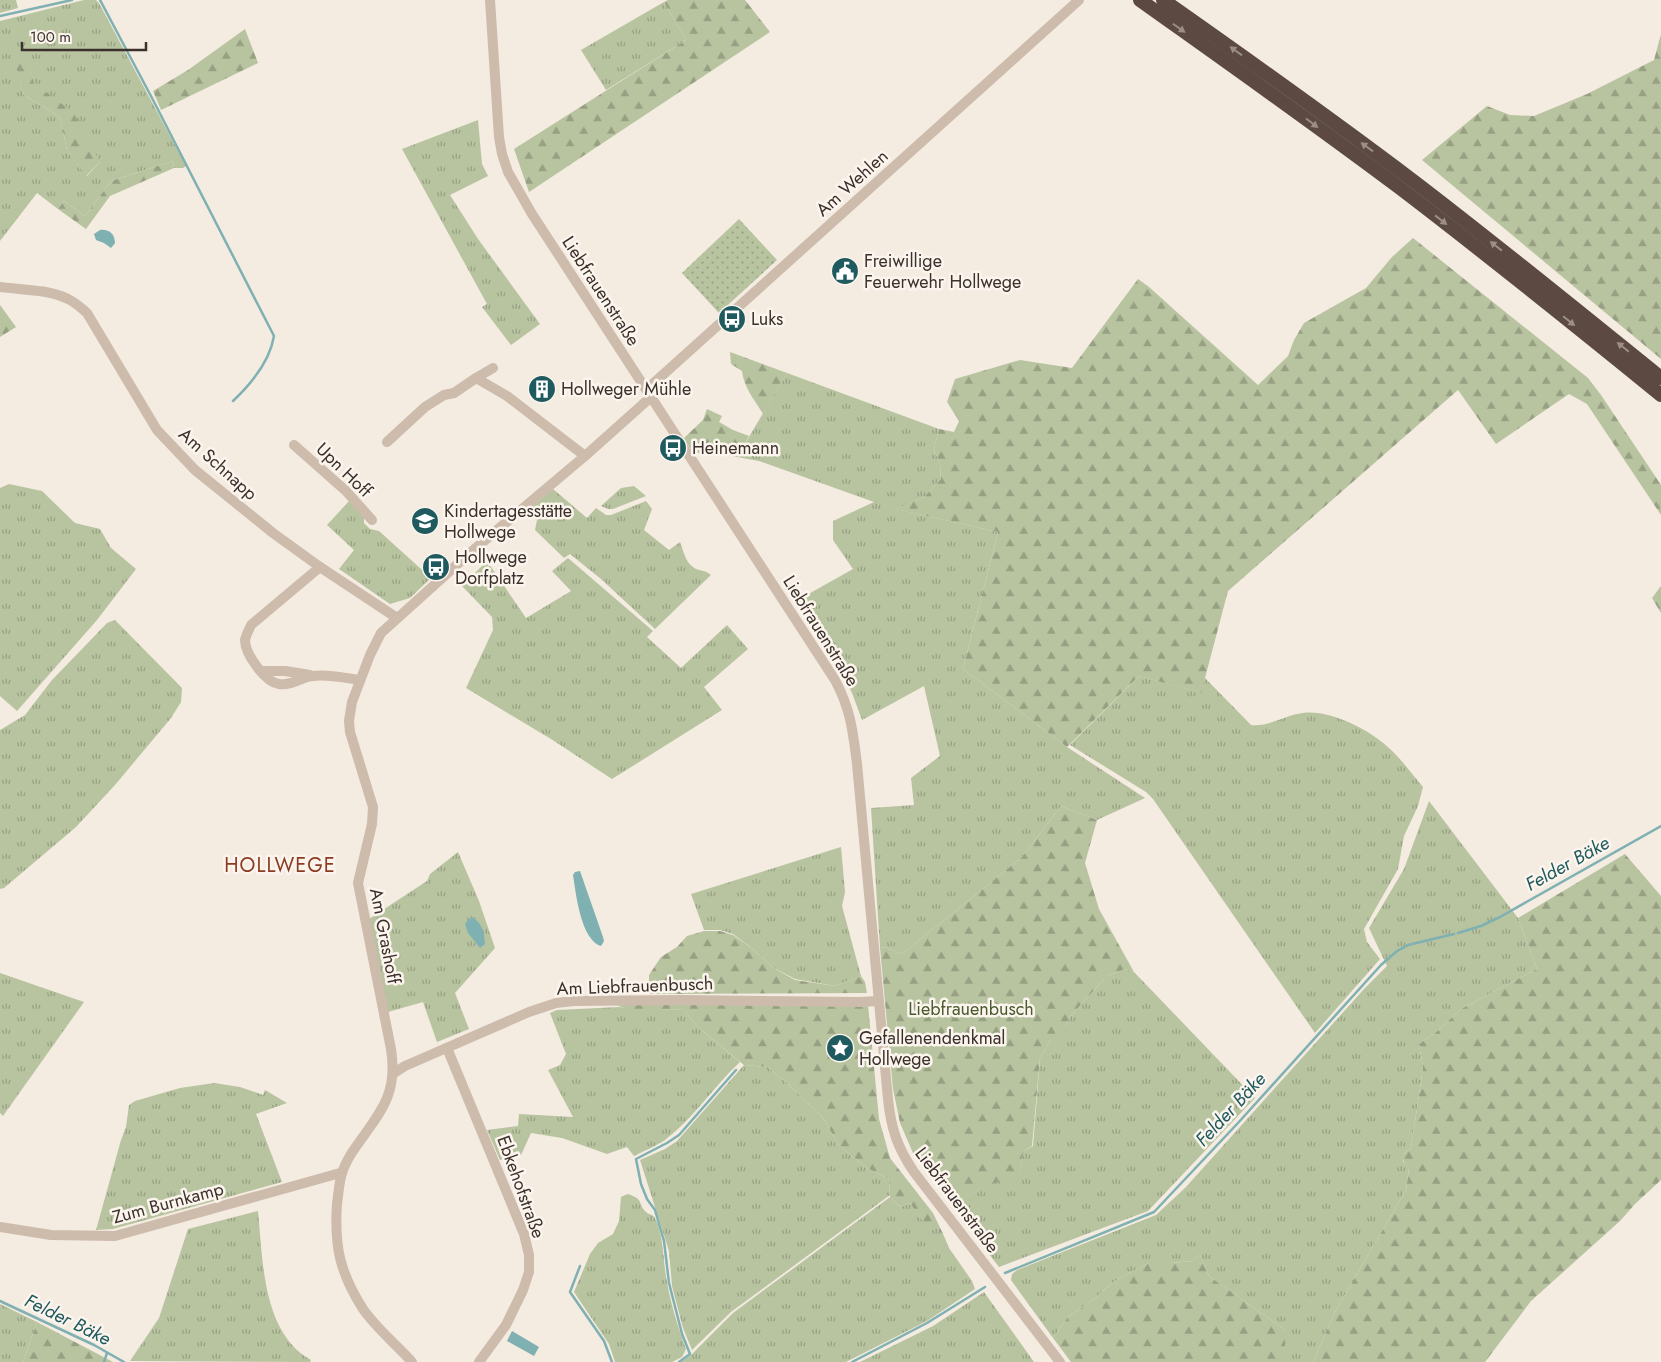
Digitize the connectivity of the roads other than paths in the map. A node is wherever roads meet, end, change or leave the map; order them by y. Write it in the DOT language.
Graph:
graph roads {
  1 [pos="490,0"];
  2 [pos="1079,0"];
  3 [pos="1140,0"];
  4 [pos="1163,0"];
  5 [pos="0,287"];
  6 [pos="493,368"];
  7 [pos="476,378"];
  8 [pos="1661,378"];
  9 [pos="648,394"];
  10 [pos="1661,395"];
  11 [pos="387,442"];
  12 [pos="294,445"];
  13 [pos="585,456"];
  14 [pos="372,520"];
  15 [pos="320,567"];
  16 [pos="397,618"];
  17 [pos="360,680"];
  18 [pos="878,1001"];
  19 [pos="448,1048"];
  20 [pos="393,1059"];
  21 [pos="405,1066"];
  22 [pos="394,1074"];
  23 [pos="340,1173"];
  24 [pos="0,1227"];
  25 [pos="412,1362"];
  26 [pos="479,1362"];
  27 [pos="1060,1362"];
  1 -- 9 [label="street, Liebfrauenstraße"];
  2 -- 9 [label="street, Am Wehlen"];
  3 -- 10 [label="highway, one-way"];
  8 -- 4 [label="highway, one-way"];
  5 -- 15 [label="street, Am Schnapp"];
  6 -- 7 [label="street"];
  7 -- 11 [label="street"];
  7 -- 13 [label="street"];
  9 -- 13 [label="street, Am Grashoff"];
  9 -- 18 [label="street, Liebfrauenstraße"];
  12 -- 14 [label="street, Upn Hoff"];
  13 -- 16 [label="street, Am Grashoff"];
  15 -- 16 [label="street, Am Schnapp"];
  15 -- 17 [label="street"];
  16 -- 17 [label="street, Am Grashoff"];
  17 -- 20 [label="street, Am Grashoff"];
  18 -- 19 [label="street, Am Liebfrauenbusch"];
  18 -- 27 [label="street, Liebfrauenstraße"];
  19 -- 21 [label="street, Am Liebfrauenbusch"];
  19 -- 26 [label="street, Ebkehofstraße"];
  20 -- 21 [label="street"];
  20 -- 22 [label="street, Am Grashoff"];
  21 -- 22 [label="street, Am Liebfrauenbusch"];
  22 -- 23 [label="street"];
  23 -- 24 [label="street, Zum Burnkamp"];
  23 -- 25 [label="street"];
}
